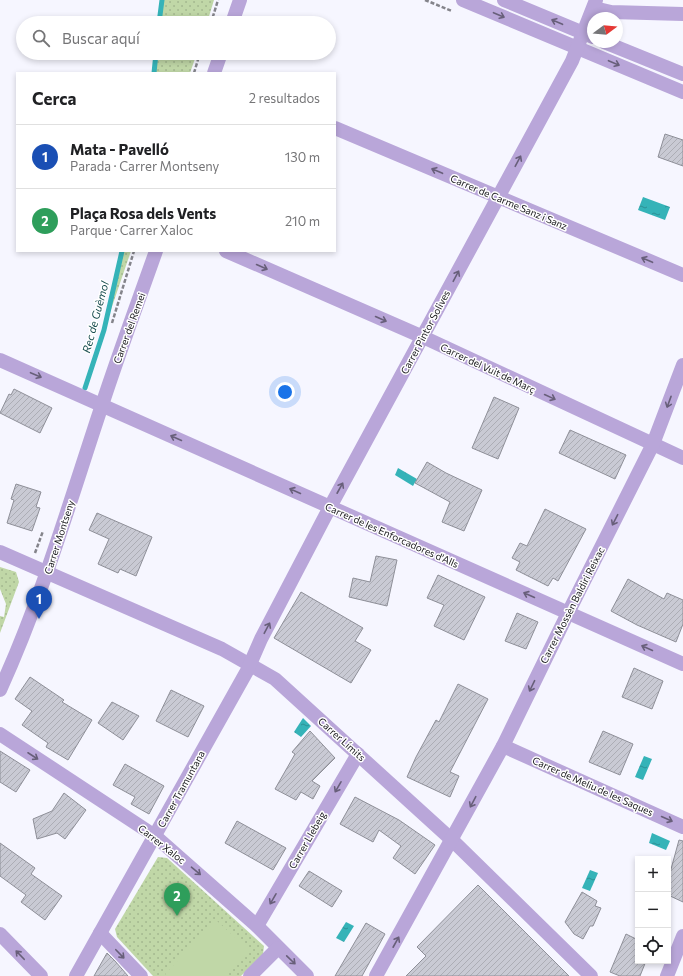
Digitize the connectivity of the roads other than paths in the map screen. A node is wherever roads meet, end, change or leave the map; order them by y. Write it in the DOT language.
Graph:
graph roads {
  1 [pos="240,0"];
  2 [pos="463,0"];
  3 [pos="504,0"];
  4 [pos="595,4"];
  5 [pos="683,14"];
  6 [pos="234,16"];
  7 [pos="587,36"];
  8 [pos="587,37"];
  9 [pos="578,47"];
  10 [pos="619,48"];
  11 [pos="219,60"];
  12 [pos="214,72"];
  13 [pos="683,74"];
  14 [pos="683,92"];
  15 [pos="336,128"];
  16 [pos="498,197"];
  17 [pos="156,252"];
  18 [pos="228,252"];
  19 [pos="683,275"];
  20 [pos="423,337"];
  21 [pos="0,360"];
  22 [pos="683,365"];
  23 [pos="102,404"];
  24 [pos="654,444"];
  25 [pos="683,458"];
  26 [pos="330,507"];
  27 [pos="0,552"];
  28 [pos="46,572"];
  29 [pos="568,613"];
  30 [pos="250,663"];
  31 [pos="683,664"];
  32 [pos="0,690"];
  33 [pos="0,734"];
  34 [pos="503,746"];
  35 [pos="358,754"];
  36 [pos="683,827"];
  37 [pos="155,836"];
  38 [pos="452,840"];
  39 [pos="257,926"];
  40 [pos="100,933"];
  41 [pos="0,934"];
  42 [pos="683,936"];
  43 [pos="278,948"];
  44 [pos="41,976"];
  45 [pos="76,976"];
  46 [pos="141,976"];
  47 [pos="250,976"];
  48 [pos="307,976"];
  49 [pos="376,976"];
  50 [pos="591,976"];
  51 [pos="667,976"];
  1 -- 6 [label="street"];
  2 -- 9 [label="street, one-way"];
  7 -- 3 [label="street, one-way"];
  4 -- 5 [label="street"];
  8 -- 9 [label="street, Carrer Pintor Solives"];
  9 -- 14 [label="street, one-way"];
  16 -- 9 [label="street, Carrer Pintor Solives, one-way"];
  10 -- 13 [label="street"];
  11 -- 12 [label="street"];
  16 -- 15 [label="street, Carrer de Carme Sanz i Sanz, one-way"];
  19 -- 16 [label="street, Carrer de Carme Sanz i Sanz, one-way"];
  20 -- 16 [label="street, Carrer Pintor Solives, one-way"];
  17 -- 23 [label="street, Carrer del Remei"];
  18 -- 20 [label="street, Carrer del Vuit de Març, one-way"];
  20 -- 24 [label="street, Carrer del Vuit de Març, one-way"];
  26 -- 20 [label="street, Carrer Pintor Solives, one-way"];
  21 -- 23 [label="street, Carrer de les Enforcadores d'Alls, one-way"];
  22 -- 24 [label="street, Carrer Mossèn Baldiri Reixac, one-way"];
  26 -- 23 [label="street, Carrer de les Enforcadores d'Alls, one-way"];
  23 -- 28 [label="street, Carrer Montseny"];
  24 -- 25 [label="street, Carrer del Vuit de Març"];
  24 -- 29 [label="street, Carrer Mossèn Baldiri Reixac, one-way"];
  29 -- 26 [label="street, Carrer de les Enforcadores d'Alls, one-way"];
  30 -- 26 [label="street, Carrer Pintor Solives, one-way"];
  27 -- 28 [label="street, Carrer Límits"];
  28 -- 30 [label="street, Carrer Límits"];
  28 -- 32 [label="street, Carrer Montseny"];
  31 -- 29 [label="street, Carrer de les Enforcadores d'Alls, one-way"];
  29 -- 34 [label="street, Carrer Mossèn Baldiri Reixac, one-way"];
  30 -- 35 [label="street, Carrer Límits"];
  30 -- 37 [label="street, Carrer Tramuntana"];
  33 -- 37 [label="street, Carrer Xaloc, one-way"];
  34 -- 36 [label="street, Carrer de Meliu de les Saques, one-way"];
  34 -- 38 [label="street, Carrer Mossèn Baldiri Reixac, one-way"];
  35 -- 38 [label="street, Carrer Límits"];
  35 -- 39 [label="street, Carrer Llebeig, one-way"];
  37 -- 39 [label="street, Carrer Xaloc, one-way"];
  37 -- 40 [label="street, Carrer Tramuntana"];
  49 -- 38 [label="street, Carrer Mossèn Baldiri Reixac, one-way"];
  38 -- 50 [label="street, Carrer Límits"];
  39 -- 43 [label="street, Carrer Xaloc"];
  40 -- 45 [label="street, Carrer Tramuntana"];
  40 -- 46 [label="street, one-way"];
  44 -- 41 [label="street, one-way"];
  42 -- 51 [label="street"];
  43 -- 47 [label="street"];
  43 -- 48 [label="street, Carrer Xaloc, one-way"];
}
